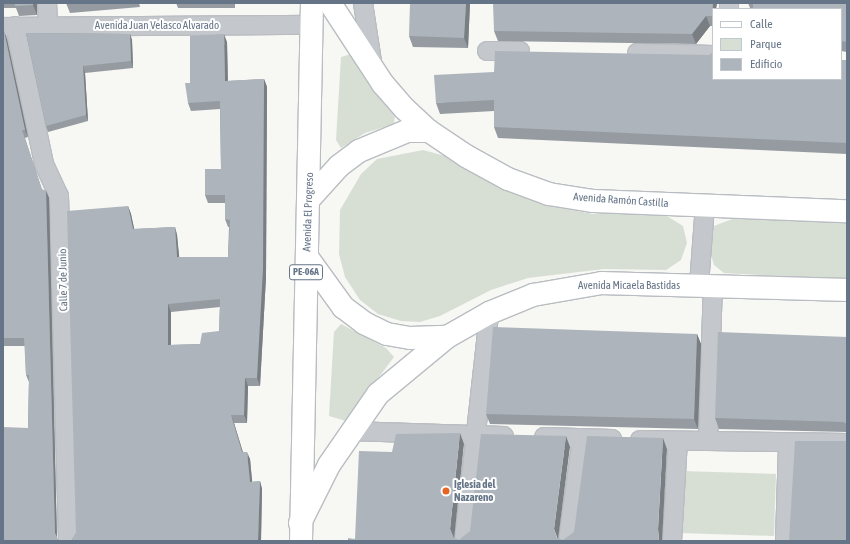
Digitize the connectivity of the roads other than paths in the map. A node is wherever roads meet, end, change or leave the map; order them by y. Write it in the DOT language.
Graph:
graph roads {
  1 [pos="47,3"];
  2 [pos="312,3"];
  3 [pos="330,3"];
  4 [pos="363,3"];
  5 [pos="48,25"];
  6 [pos="311,25"];
  7 [pos="9,26"];
  8 [pos="487,51"];
  9 [pos="541,52"];
  10 [pos="619,53"];
  11 [pos="712,55"];
  12 [pos="374,70"];
  13 [pos="430,132"];
  14 [pos="310,198"];
  15 [pos="705,205"];
  16 [pos="847,211"];
  17 [pos="307,257"];
  18 [pos="706,285"];
  19 [pos="847,290"];
  20 [pos="489,313"];
  21 [pos="447,337"];
  22 [pos="350,431"];
  23 [pos="476,435"];
  24 [pos="582,439"];
  25 [pos="678,441"];
  26 [pos="708,441"];
  27 [pos="788,443"];
  28 [pos="847,444"];
  29 [pos="300,532"];
  30 [pos="68,541"];
  31 [pos="464,541"];
  32 [pos="568,541"];
  33 [pos="672,541"];
  34 [pos="785,541"];
  1 -- 5 [label="street"];
  2 -- 6 [label="main road, Avenida El Progreso / PE-06A"];
  3 -- 12 [label="main road, Avenida Ramón Castilla"];
  4 -- 12 [label="street"];
  5 -- 6 [label="street, Avenida Juan Velasco Alvarado"];
  5 -- 7 [label="street, Avenida Juan Velasco Alvarado"];
  6 -- 14 [label="main road, Avenida El Progreso / PE-06A"];
  7 -- 30 [label="street, Calle 7 de Junio"];
  8 -- 9 [label="street"];
  10 -- 11 [label="street"];
  12 -- 13 [label="main road, Avenida Ramón Castilla"];
  13 -- 14 [label="main road"];
  13 -- 15 [label="main road, Avenida Ramón Castilla"];
  14 -- 17 [label="main road, Avenida El Progreso / PE-06A"];
  15 -- 16 [label="main road, Avenida Ramón Castilla"];
  15 -- 18 [label="street"];
  17 -- 21 [label="main road"];
  17 -- 29 [label="main road, Avenida El Progreso / PE-06A"];
  18 -- 19 [label="main road, Avenida Micaela Bastidas"];
  18 -- 20 [label="main road, Avenida Micaela Bastidas"];
  18 -- 26 [label="street"];
  20 -- 21 [label="main road, Avenida Micaela Bastidas"];
  20 -- 23 [label="street"];
  21 -- 22 [label="main road, Avenida Micaela Bastidas"];
  22 -- 23 [label="street"];
  22 -- 29 [label="main road, Avenida Micaela Bastidas"];
  23 -- 24 [label="street"];
  23 -- 31 [label="street"];
  24 -- 25 [label="street"];
  24 -- 32 [label="street"];
  25 -- 26 [label="street"];
  25 -- 33 [label="street"];
  26 -- 27 [label="street"];
  27 -- 28 [label="street"];
  27 -- 34 [label="street"];
}
